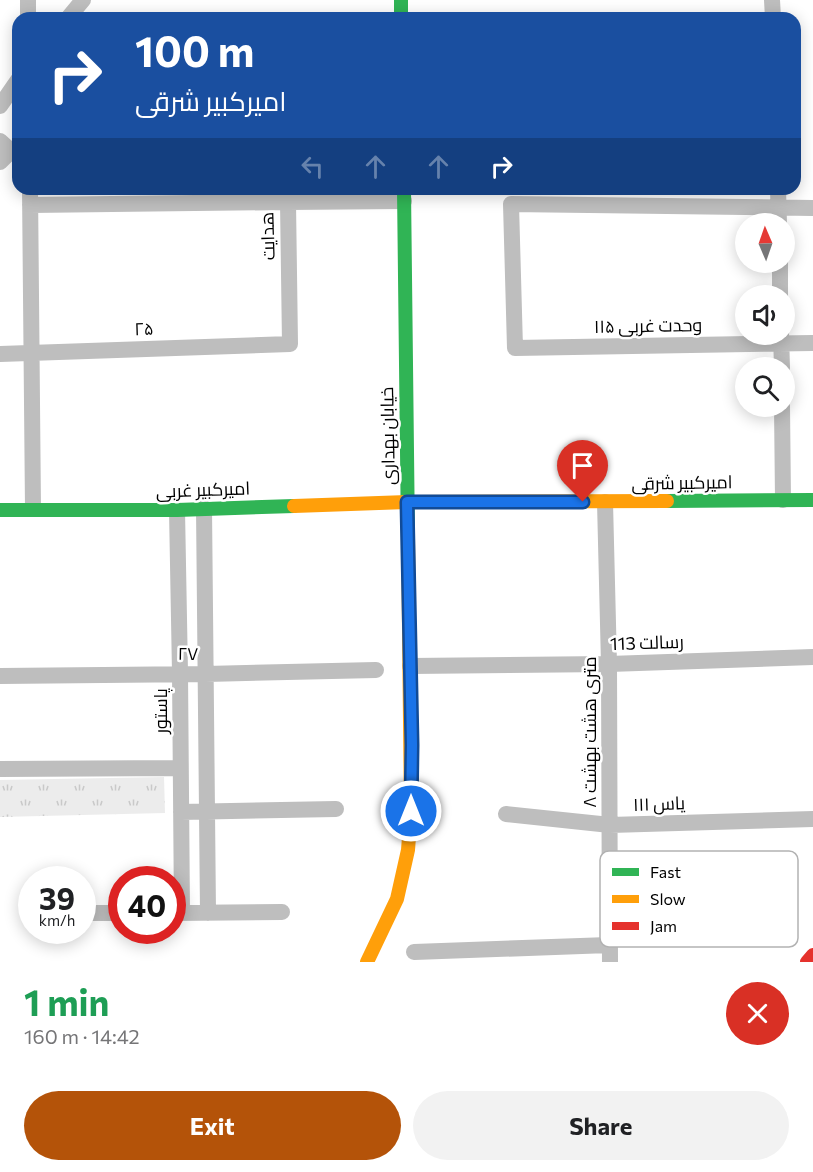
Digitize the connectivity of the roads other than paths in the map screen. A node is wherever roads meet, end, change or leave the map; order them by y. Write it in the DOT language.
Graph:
graph roads {
  1 [pos="83,0"];
  2 [pos="73,12"];
  3 [pos="12,89"];
  4 [pos="0,106"];
  5 [pos="404,195"];
  6 [pos="778,195"];
  7 [pos="30,197"];
  8 [pos="288,202"];
  9 [pos="813,208"];
  10 [pos="735,213"];
  11 [pos="779,213"];
  12 [pos="789,213"];
  13 [pos="795,340"];
  14 [pos="735,341"];
  15 [pos="813,342"];
  16 [pos="290,344"];
  17 [pos="32,353"];
  18 [pos="0,354"];
  19 [pos="782,417"];
  20 [pos="783,500"];
  21 [pos="813,500"];
  22 [pos="407,502"];
  23 [pos="605,502"];
  24 [pos="204,508"];
  25 [pos="0,510"];
  26 [pos="33,510"];
  27 [pos="177,510"];
  28 [pos="813,657"];
  29 [pos="609,664"];
  30 [pos="410,666"];
  31 [pos="376,670"];
  32 [pos="180,673"];
  33 [pos="206,674"];
  34 [pos="0,676"];
  35 [pos="180,768"];
  36 [pos="0,769"];
  37 [pos="336,809"];
  38 [pos="207,811"];
  39 [pos="181,812"];
  40 [pos="506,814"];
  41 [pos="813,819"];
  42 [pos="610,825"];
  43 [pos="610,851"];
  44 [pos="179,866"];
  45 [pos="282,912"];
  46 [pos="186,913"];
  47 [pos="208,913"];
  48 [pos="600,945"];
  49 [pos="609,947"];
  50 [pos="414,952"];
  51 [pos="813,955"];
  52 [pos="366,962"];
  53 [pos="610,962"];
  54 [pos="807,962"];
  1 -- 2 [label="street"];
  3 -- 4 [label="street"];
  5 -- 8 [label="street"];
  5 -- 22 [label="street, خیابان بهداری"];
  6 -- 11 [label="street"];
  7 -- 8 [label="street, هدایت"];
  7 -- 17 [label="street"];
  8 -- 16 [label="street, هدایت"];
  9 -- 12 [label="street"];
  10 -- 14 [label="street, ۱۱۵ وحدت غربی"];
  13 -- 15 [label="street, ۱۱۵ وحدت غربی"];
  16 -- 17 [label="street, ۲۵"];
  17 -- 18 [label="street, ۲۵"];
  17 -- 26 [label="street"];
  19 -- 20 [label="street"];
  20 -- 21 [label="street, امیرکبیر شرقی"];
  20 -- 23 [label="street, امیرکبیر شرقی"];
  22 -- 23 [label="street, امیرکبیر شرقی"];
  22 -- 24 [label="street, امیرکبیر غربی"];
  22 -- 30 [label="street, خیابان بهداری"];
  23 -- 29 [label="street, ۸ متری هشت بهشت"];
  24 -- 27 [label="street, امیرکبیر غربی"];
  24 -- 33 [label="street"];
  25 -- 26 [label="street, امیرکبیر غربی"];
  26 -- 27 [label="street, امیرکبیر غربی"];
  27 -- 32 [label="street, پاستور"];
  28 -- 29 [label="street, رسالت 113"];
  29 -- 30 [label="street, رسالت 113"];
  29 -- 42 [label="street, ۸ متری هشت بهشت"];
  30 -- 52 [label="street, خیابان بهداری"];
  31 -- 33 [label="street, ۲۷"];
  32 -- 33 [label="street, ۲۷"];
  32 -- 34 [label="street, ۲۷"];
  32 -- 35 [label="street, پاستور"];
  33 -- 38 [label="street"];
  35 -- 36 [label="street"];
  35 -- 39 [label="street, پاستور"];
  37 -- 38 [label="street"];
  38 -- 39 [label="street"];
  38 -- 47 [label="street"];
  39 -- 44 [label="street, پاستور"];
  40 -- 42 [label="street, یاس ۱۱۱"];
  41 -- 42 [label="street, یاس ۱۱۱"];
  42 -- 43 [label="street, ۸ متری هشت بهشت"];
  45 -- 47 [label="street, پاستور"];
  46 -- 47 [label="street, پاستور"];
  48 -- 50 [label="street"];
  49 -- 53 [label="street, ۸ متری هشت بهشت"];
  51 -- 54 [label="street"];
}
